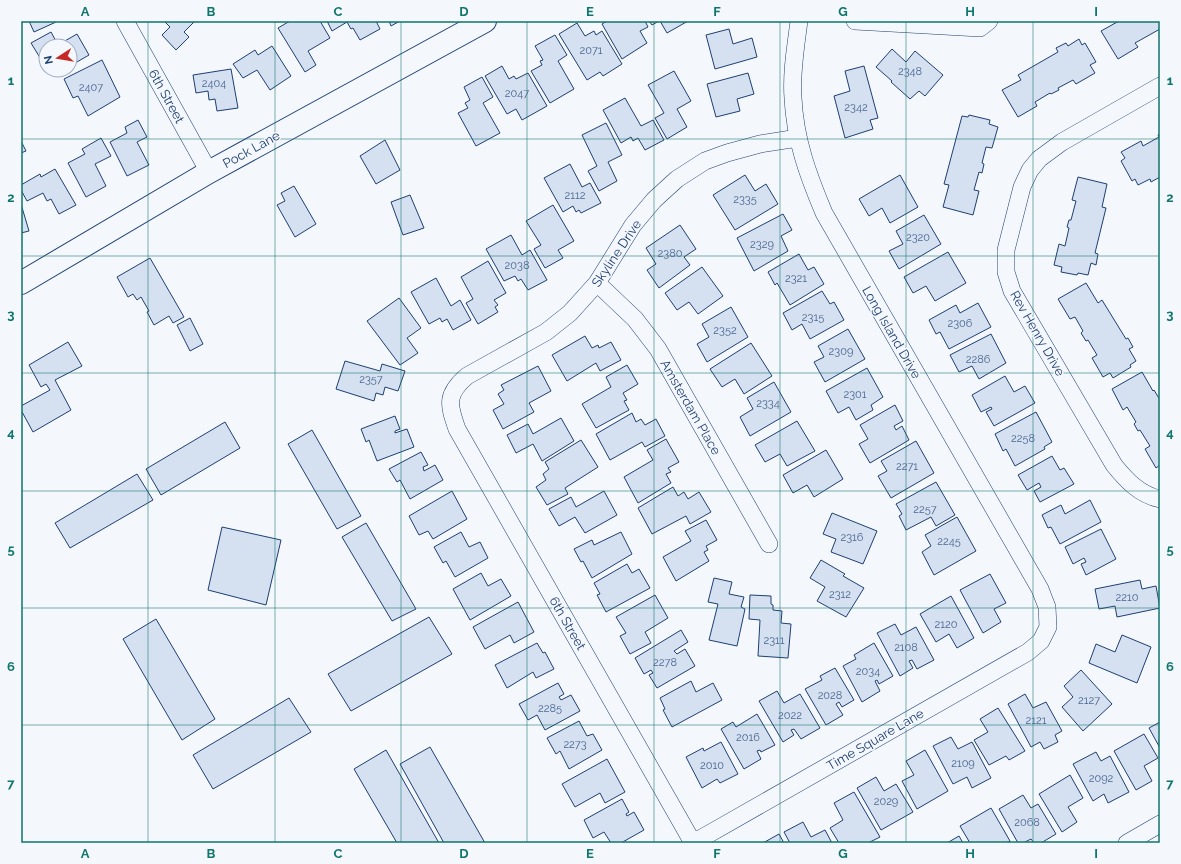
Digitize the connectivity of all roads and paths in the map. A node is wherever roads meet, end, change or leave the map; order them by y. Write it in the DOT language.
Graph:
graph roads {
  1 [pos="125,21"];
  2 [pos="485,21"];
  3 [pos="799,21"];
  4 [pos="855,21"];
  5 [pos="989,21"];
  6 [pos="1160,86"];
  7 [pos="798,138"];
  8 [pos="209,172"];
  9 [pos="21,283"];
  10 [pos="597,283"];
  11 [pos="450,399"];
  12 [pos="1160,499"];
  13 [pos="769,544"];
  14 [pos="1048,627"];
  15 [pos="1160,824"];
  16 [pos="693,843"];
  17 [pos="1127,843"];
  1 -- 8 [label="street, 6th Street"];
  2 -- 8 [label="street, Pock Lane"];
  3 -- 7 [label="street, Long Island Drive"];
  4 -- 5 [label="street"];
  6 -- 12 [label="street, Rev Henry Drive"];
  7 -- 10 [label="street, Skyline Drive"];
  7 -- 14 [label="street, Long Island Drive"];
  8 -- 9 [label="street, Pock Lane"];
  10 -- 11 [label="street, Skyline Drive"];
  10 -- 13 [label="street, Amsterdam Place"];
  11 -- 16 [label="street, 6th Street"];
  14 -- 16 [label="street, Time Square Lane"];
  15 -- 17 [label="street"];
}
